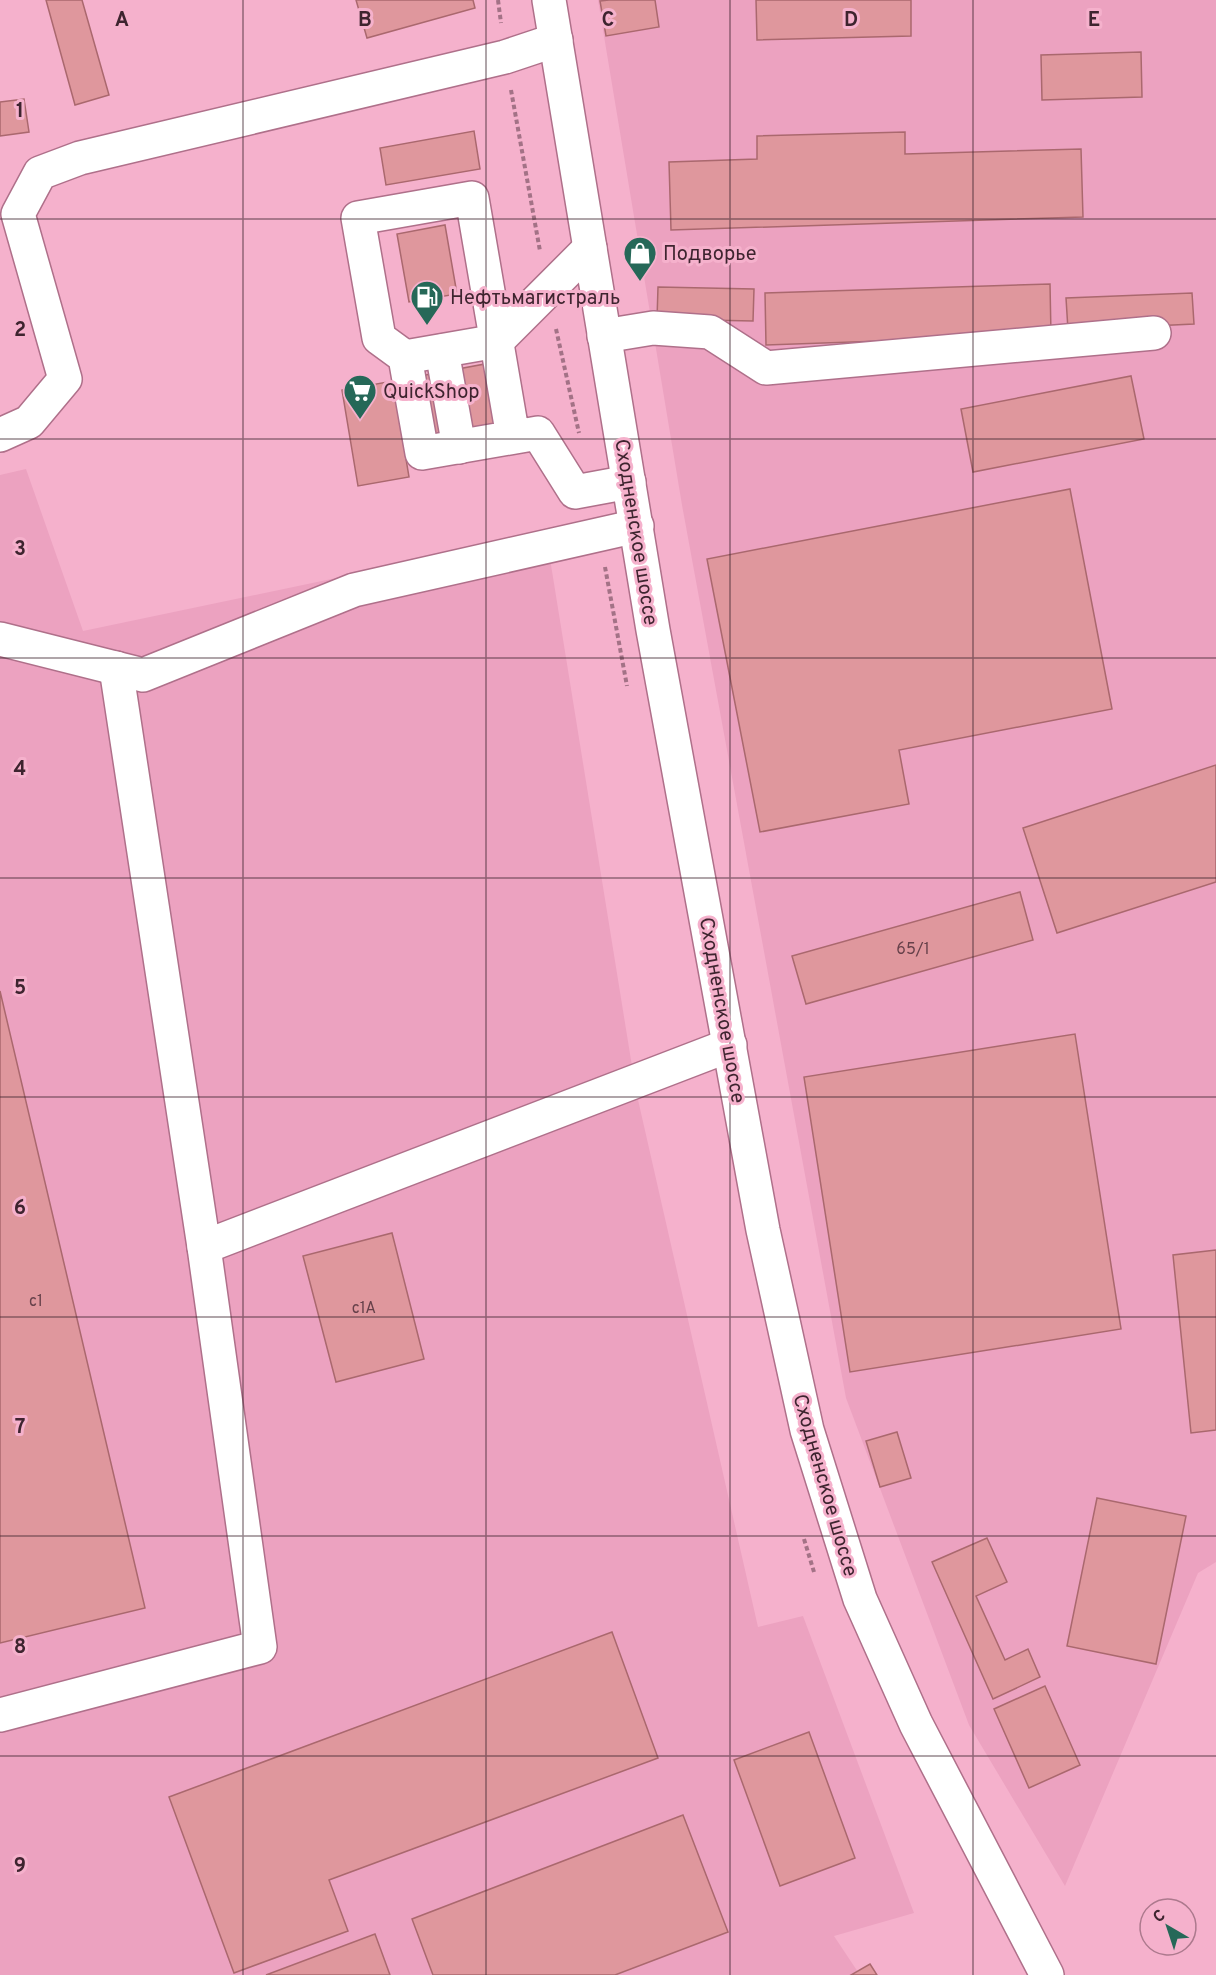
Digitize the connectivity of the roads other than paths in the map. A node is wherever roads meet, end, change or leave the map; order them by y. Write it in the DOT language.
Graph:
graph roads {
  1 [pos="549,0"];
  2 [pos="556,40"];
  3 [pos="590,248"];
  4 [pos="1154,333"];
  5 [pos="604,336"];
  6 [pos="497,341"];
  7 [pos="442,351"];
  8 [pos="405,357"];
  9 [pos="0,435"];
  10 [pos="513,437"];
  11 [pos="459,447"];
  12 [pos="628,482"];
  13 [pos="637,526"];
  14 [pos="0,639"];
  15 [pos="116,668"];
  16 [pos="730,1045"];
  17 [pos="204,1247"];
  18 [pos="0,1715"];
  19 [pos="1047,1975"];
  1 -- 2 [label="main road, Сходненское шоссе"];
  2 -- 3 [label="main road, Сходненское шоссе"];
  2 -- 9 [label="main road"];
  3 -- 5 [label="main road, Сходненское шоссе"];
  3 -- 6 [label="main road"];
  4 -- 5 [label="main road"];
  5 -- 12 [label="main road, Сходненское шоссе"];
  6 -- 7 [label="main road"];
  6 -- 8 [label="main road"];
  6 -- 10 [label="main road"];
  7 -- 8 [label="main road"];
  7 -- 11 [label="main road"];
  8 -- 11 [label="main road"];
  10 -- 11 [label="main road"];
  10 -- 12 [label="main road"];
  12 -- 13 [label="main road, Сходненское шоссе"];
  13 -- 15 [label="main road"];
  13 -- 16 [label="main road, Сходненское шоссе"];
  14 -- 15 [label="main road"];
  15 -- 17 [label="main road"];
  16 -- 17 [label="main road"];
  16 -- 19 [label="main road, Сходненское шоссе"];
  17 -- 18 [label="main road"];
}
